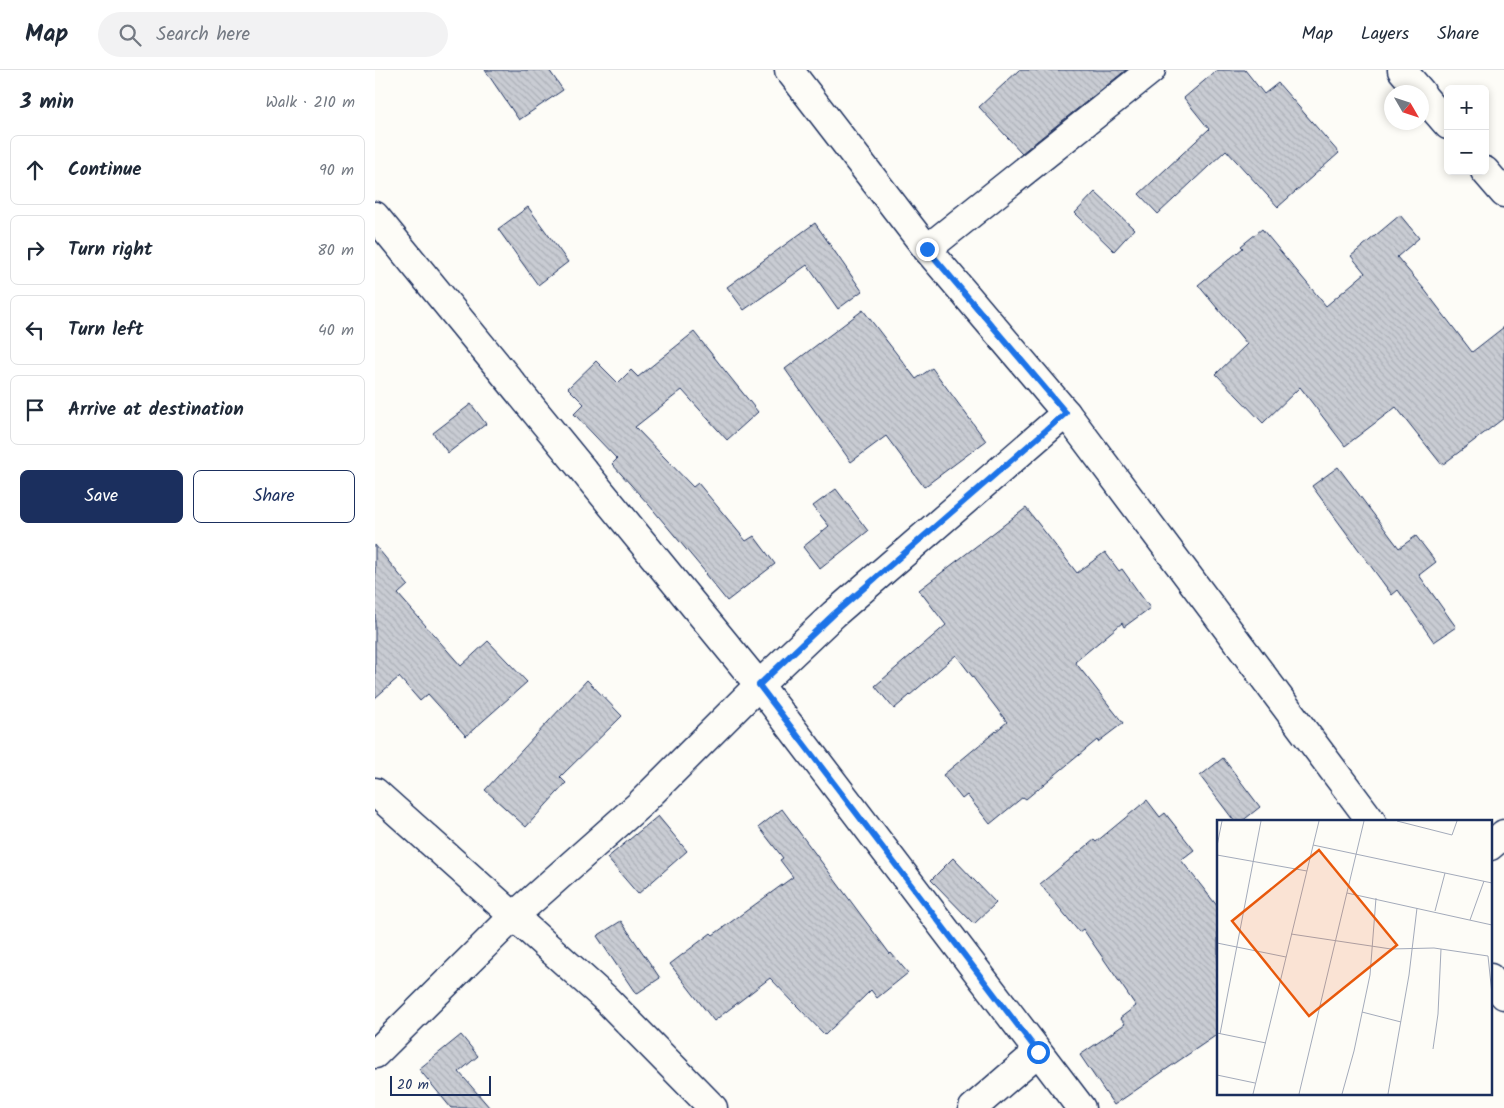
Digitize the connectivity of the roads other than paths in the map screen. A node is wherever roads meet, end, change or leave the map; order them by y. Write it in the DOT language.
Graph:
graph roads {
  1 [pos="789,70"];
  2 [pos="1151,70"];
  3 [pos="1402,70"];
  4 [pos="1414,85"];
  5 [pos="1429,102"];
  6 [pos="1444,120"];
  7 [pos="1488,175"];
  8 [pos="1504,194"];
  9 [pos="375,216"];
  10 [pos="927,249"];
  11 [pos="1066,413"];
  12 [pos="759,685"];
  13 [pos="375,792"];
  14 [pos="1371,820"];
  15 [pos="1504,834"];
  16 [pos="1491,845"];
  17 [pos="514,916"];
  18 [pos="1491,979"];
  19 [pos="1504,996"];
  20 [pos="1038,1052"];
  21 [pos="375,1054"];
  22 [pos="713,1108"];
  23 [pos="973,1108"];
  24 [pos="1081,1108"];
  1 -- 10 [label="street"];
  2 -- 10 [label="street"];
  3 -- 4 [label="street"];
  5 -- 6 [label="street"];
  7 -- 8 [label="street"];
  9 -- 12 [label="street"];
  10 -- 11 [label="street"];
  11 -- 12 [label="street"];
  11 -- 14 [label="street"];
  12 -- 17 [label="street"];
  12 -- 20 [label="street"];
  13 -- 17 [label="street"];
  15 -- 16 [label="street"];
  17 -- 21 [label="street"];
  17 -- 22 [label="street"];
  18 -- 19 [label="street"];
  20 -- 23 [label="street"];
  20 -- 24 [label="street"];
}
